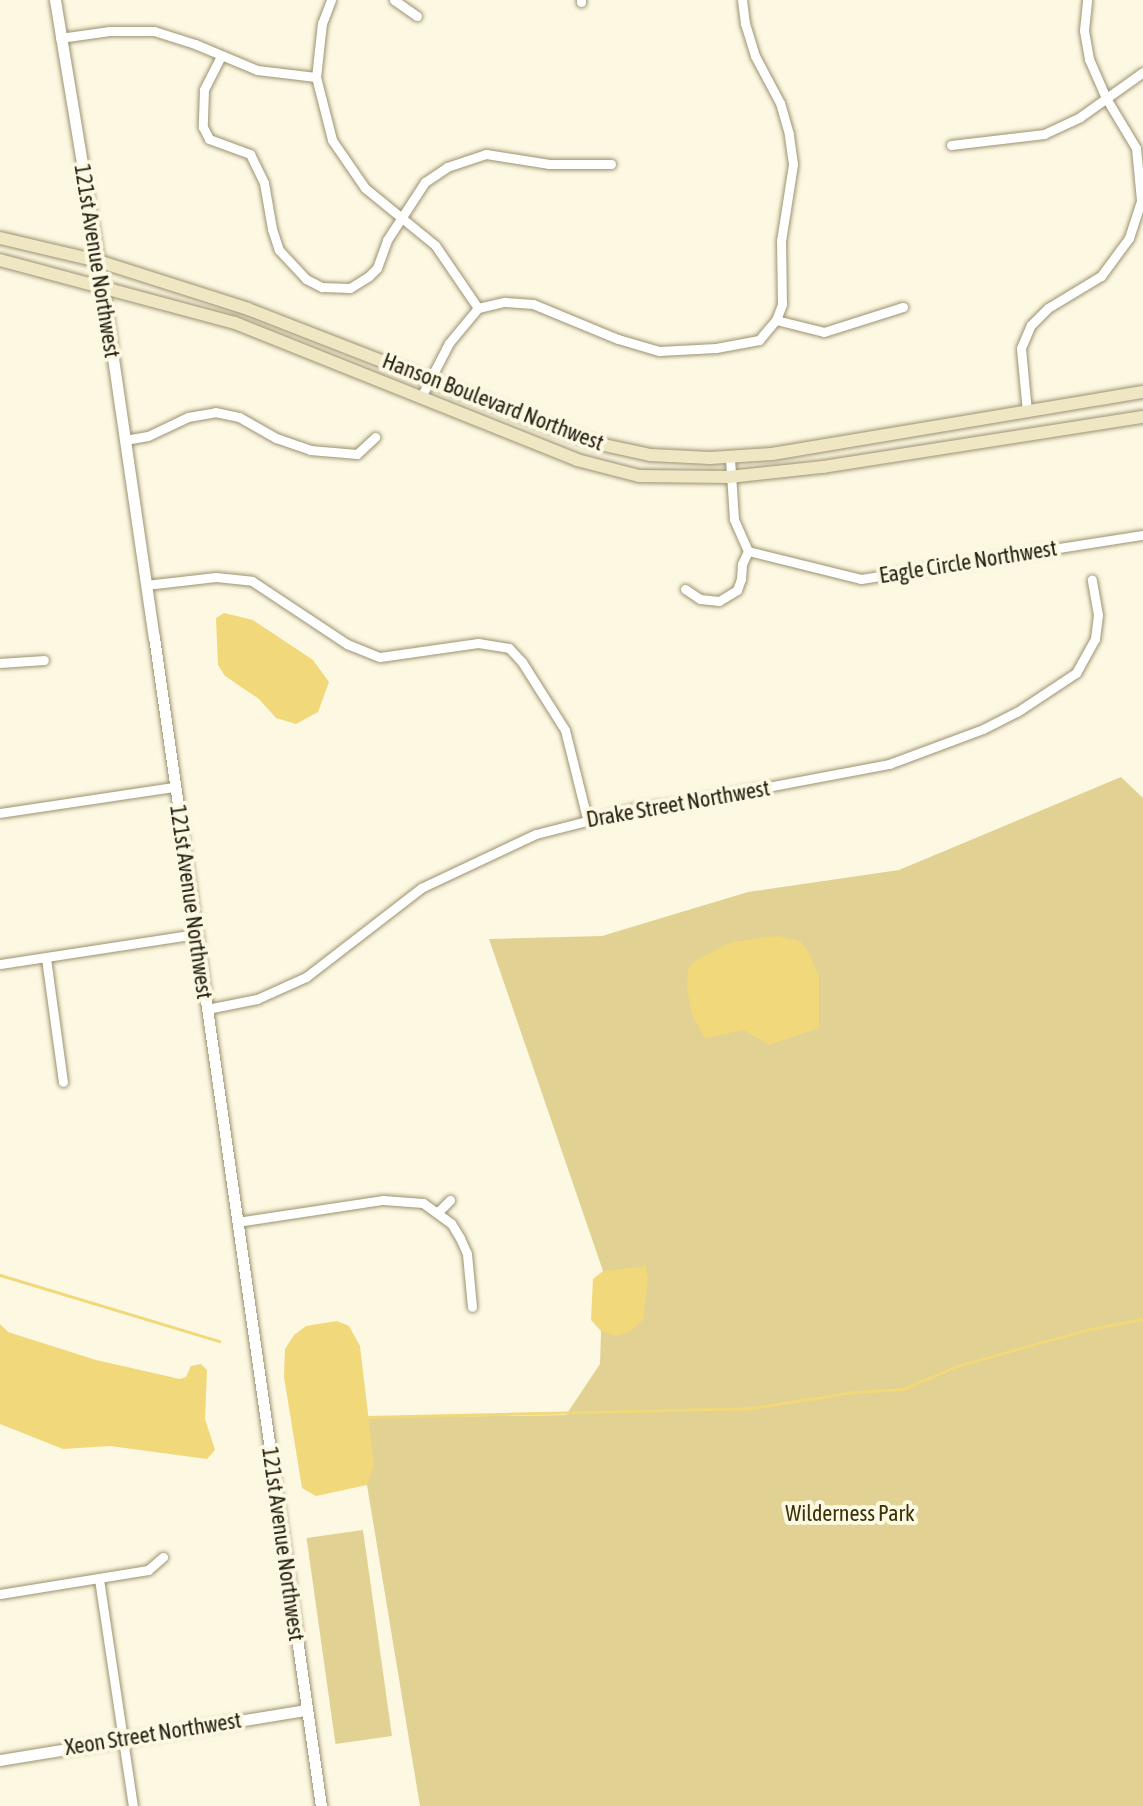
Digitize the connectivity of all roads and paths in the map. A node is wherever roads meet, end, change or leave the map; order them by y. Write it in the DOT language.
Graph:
graph roads {
  1 [pos="55,0"];
  2 [pos="331,0"];
  3 [pos="394,0"];
  4 [pos="742,0"];
  5 [pos="1087,0"];
  6 [pos="417,16"];
  7 [pos="60,38"];
  8 [pos="221,56"];
  9 [pos="1143,72"];
  10 [pos="316,77"];
  11 [pos="1106,98"];
  12 [pos="951,145"];
  13 [pos="611,164"];
  14 [pos="403,218"];
  15 [pos="0,238"];
  16 [pos="0,260"];
  17 [pos="98,261"];
  18 [pos="102,285"];
  19 [pos="903,307"];
  20 [pos="478,308"];
  21 [pos="776,320"];
  22 [pos="431,380"];
  23 [pos="1143,392"];
  24 [pos="421,397"];
  25 [pos="1027,412"];
  26 [pos="1143,417"];
  27 [pos="375,437"];
  28 [pos="125,440"];
  29 [pos="730,458"];
  30 [pos="729,477"];
  31 [pos="1143,535"];
  32 [pos="748,551"];
  33 [pos="1092,580"];
  34 [pos="146,585"];
  35 [pos="685,589"];
  36 [pos="44,660"];
  37 [pos="0,663"];
  38 [pos="174,787"];
  39 [pos="0,813"];
  40 [pos="587,818"];
  41 [pos="197,934"];
  42 [pos="46,958"];
  43 [pos="0,964"];
  44 [pos="207,1009"];
  45 [pos="63,1082"];
  46 [pos="450,1200"];
  47 [pos="438,1212"];
  48 [pos="237,1222"];
  49 [pos="472,1307"];
  50 [pos="163,1557"];
  51 [pos="99,1579"];
  52 [pos="0,1594"];
  53 [pos="307,1710"];
  54 [pos="124,1738"];
  55 [pos="0,1760"];
  56 [pos="133,1806"];
  57 [pos="321,1806"];
  1 -- 7 [label="street, 121st Avenue Northwest"];
  2 -- 10 [label="street"];
  3 -- 6 [label="street"];
  4 -- 21 [label="street"];
  5 -- 11 [label="street"];
  7 -- 8 [label="street"];
  7 -- 17 [label="street, 121st Avenue Northwest"];
  8 -- 10 [label="street"];
  8 -- 14 [label="street"];
  9 -- 11 [label="street"];
  10 -- 14 [label="street"];
  11 -- 12 [label="street"];
  11 -- 25 [label="street"];
  13 -- 14 [label="street"];
  14 -- 20 [label="street"];
  15 -- 17 [label="main road, Hanson Boulevard Northwest"];
  16 -- 18 [label="main road, Hanson Boulevard Northwest"];
  17 -- 18 [label="street, 121st Avenue Northwest"];
  17 -- 22 [label="main road, Hanson Boulevard Northwest"];
  18 -- 24 [label="main road, Hanson Boulevard Northwest"];
  18 -- 28 [label="street, 121st Avenue Northwest"];
  19 -- 21 [label="street"];
  20 -- 21 [label="street"];
  20 -- 22 [label="street"];
  22 -- 24 [label="street"];
  22 -- 29 [label="main road, Hanson Boulevard Northwest"];
  23 -- 25 [label="main road, Hanson Boulevard Northwest"];
  24 -- 30 [label="main road, Hanson Boulevard Northwest"];
  25 -- 29 [label="main road, Hanson Boulevard Northwest"];
  26 -- 30 [label="main road, Hanson Boulevard Northwest"];
  27 -- 28 [label="street"];
  28 -- 34 [label="street, 121st Avenue Northwest"];
  29 -- 30 [label="street"];
  30 -- 32 [label="street"];
  31 -- 32 [label="street, Eagle Circle Northwest"];
  32 -- 35 [label="street"];
  33 -- 40 [label="street, Drake Street Northwest"];
  34 -- 38 [label="street, 121st Avenue Northwest"];
  34 -- 40 [label="street"];
  36 -- 37 [label="street"];
  38 -- 39 [label="street"];
  38 -- 41 [label="street, 121st Avenue Northwest"];
  40 -- 44 [label="street, Drake Street Northwest"];
  41 -- 42 [label="street"];
  41 -- 44 [label="street, 121st Avenue Northwest"];
  42 -- 43 [label="street"];
  42 -- 45 [label="street"];
  44 -- 48 [label="street, 121st Avenue Northwest"];
  46 -- 47 [label="street"];
  47 -- 48 [label="street"];
  47 -- 49 [label="street"];
  48 -- 53 [label="street, 121st Avenue Northwest"];
  50 -- 51 [label="street"];
  51 -- 52 [label="street"];
  51 -- 54 [label="street"];
  53 -- 54 [label="street, Xeon Street Northwest"];
  53 -- 57 [label="street, 121st Avenue Northwest"];
  54 -- 55 [label="street, Xeon Street Northwest"];
  54 -- 56 [label="street"];
}
